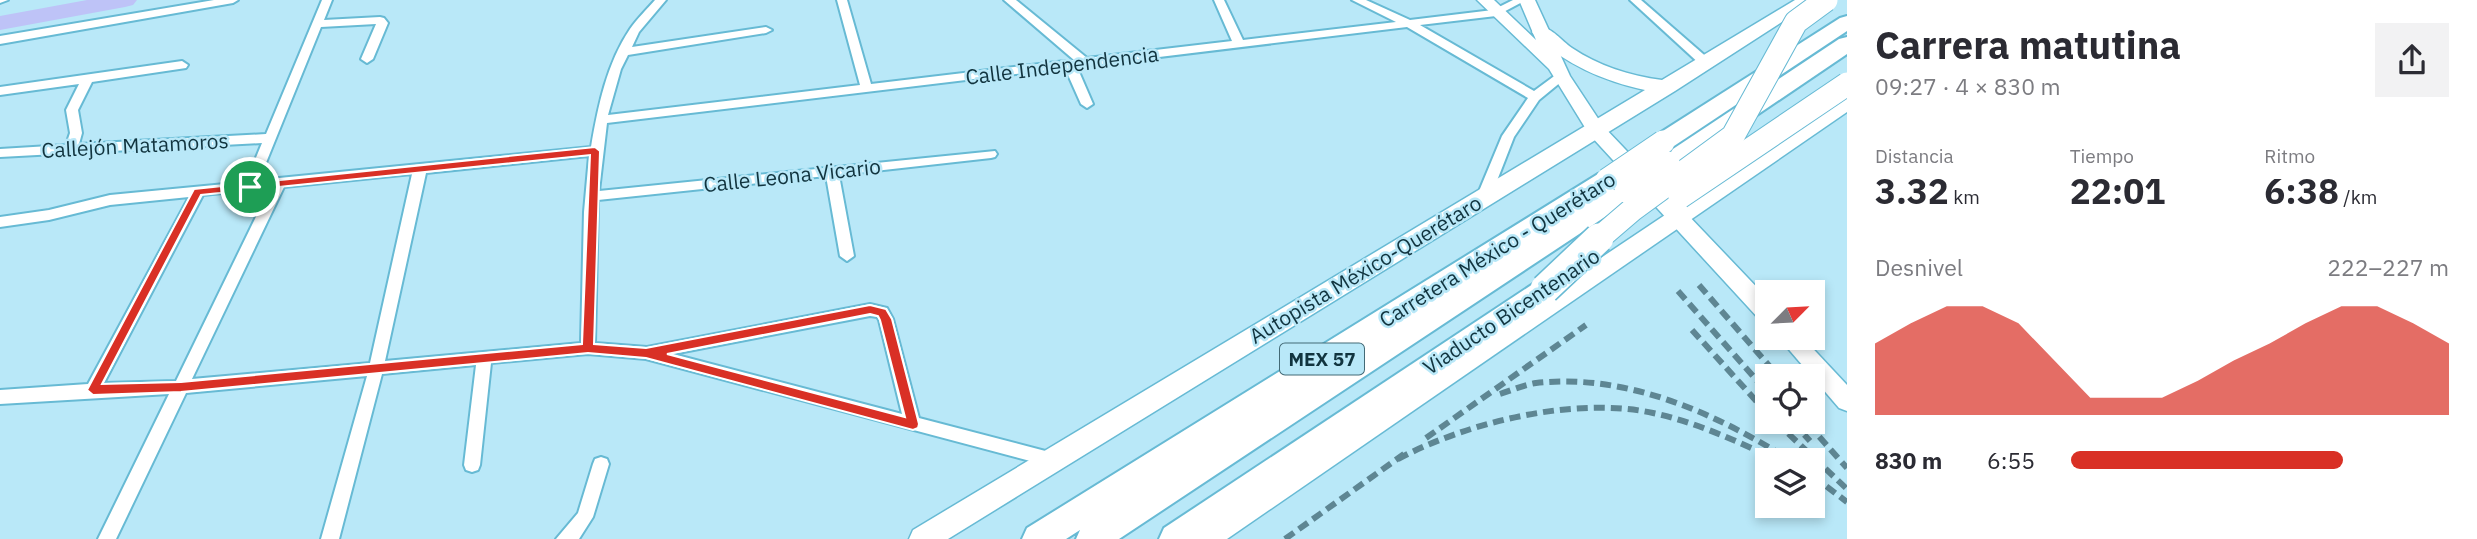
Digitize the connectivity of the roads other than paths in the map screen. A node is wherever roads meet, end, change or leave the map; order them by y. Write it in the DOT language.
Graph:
graph roads {
  1 [pos="233,0"];
  2 [pos="327,0"];
  3 [pos="661,0"];
  4 [pos="842,0"];
  5 [pos="1009,0"];
  6 [pos="1219,0"];
  7 [pos="1357,0"];
  8 [pos="1521,0"];
  9 [pos="1527,0"];
  10 [pos="1635,0"];
  11 [pos="1807,0"];
  12 [pos="1820,0"];
  13 [pos="1826,0"];
  14 [pos="1490,6"];
  15 [pos="1772,21"];
  16 [pos="1847,22"];
  17 [pos="1408,23"];
  18 [pos="317,24"];
  19 [pos="766,30"];
  20 [pos="1541,32"];
  21 [pos="0,40"];
  22 [pos="1240,44"];
  23 [pos="1847,44"];
  24 [pos="622,52"];
  25 [pos="367,59"];
  26 [pos="1084,62"];
  27 [pos="1706,62"];
  28 [pos="1069,63"];
  29 [pos="182,65"];
  30 [pos="1559,73"];
  31 [pos="87,79"];
  32 [pos="1847,84"];
  33 [pos="1668,87"];
  34 [pos="867,89"];
  35 [pos="0,91"];
  36 [pos="1535,97"];
  37 [pos="1847,103"];
  38 [pos="1087,104"];
  39 [pos="601,120"];
  40 [pos="1596,130"];
  41 [pos="270,138"];
  42 [pos="71,148"];
  43 [pos="1672,148"];
  44 [pos="595,151"];
  45 [pos="0,153"];
  46 [pos="991,154"];
  47 [pos="420,169"];
  48 [pos="832,171"];
  49 [pos="279,184"];
  50 [pos="1617,185"];
  51 [pos="250,187"];
  52 [pos="198,192"];
  53 [pos="1485,195"];
  54 [pos="592,196"];
  55 [pos="1680,218"];
  56 [pos="0,222"];
  57 [pos="847,256"];
  58 [pos="1545,289"];
  59 [pos="1755,300"];
  60 [pos="588,348"];
  61 [pos="1801,350"];
  62 [pos="646,353"];
  63 [pos="484,358"];
  64 [pos="376,369"];
  65 [pos="181,387"];
  66 [pos="93,390"];
  67 [pos="0,397"];
  68 [pos="1847,401"];
  69 [pos="913,424"];
  70 [pos="1053,460"];
  71 [pos="601,464"];
  72 [pos="472,466"];
  73 [pos="107,539"];
  74 [pos="330,539"];
  75 [pos="565,539"];
  76 [pos="923,539"];
  77 [pos="1038,539"];
  78 [pos="1092,539"];
  79 [pos="1175,539"];
  80 [pos="1204,539"];
  1 -- 21 [label="street"];
  2 -- 18 [label="street"];
  3 -- 24 [label="street"];
  4 -- 34 [label="street"];
  5 -- 26 [label="street"];
  6 -- 22 [label="street"];
  7 -- 17 [label="street"];
  8 -- 14 [label="street, Calle Independencia"];
  9 -- 20 [label="main road"];
  10 -- 27 [label="street"];
  11 -- 15 [label="main road, Autopista México-Querétaro"];
  12 -- 15 [label="main road"];
  13 -- 58 [label="highway, bridge"];
  14 -- 17 [label="street, Calle Independencia"];
  14 -- 30 [label="main road"];
  15 -- 27 [label="main road, Autopista México-Querétaro"];
  16 -- 43 [label="highway, Carretera México - Querétaro / MEX 57"];
  17 -- 22 [label="street, Calle Independencia"];
  17 -- 36 [label="street"];
  18 -- 25 [label="street"];
  18 -- 41 [label="street"];
  19 -- 24 [label="street"];
  20 -- 30 [label="main road"];
  20 -- 33 [label="main road"];
  22 -- 26 [label="street, Calle Independencia"];
  23 -- 43 [label="highway, Carretera México - Querétaro / MEX 57"];
  24 -- 39 [label="street"];
  26 -- 28 [label="street, Calle Independencia"];
  27 -- 33 [label="main road, Autopista México-Querétaro"];
  28 -- 34 [label="street, Calle Independencia"];
  28 -- 38 [label="street"];
  29 -- 31 [label="street"];
  30 -- 36 [label="street"];
  30 -- 40 [label="main road"];
  31 -- 35 [label="street"];
  31 -- 42 [label="street"];
  32 -- 58 [label="highway, Viaducto Bicentenario, bridge"];
  33 -- 40 [label="main road, Autopista México-Querétaro"];
  34 -- 39 [label="street, Calle Independencia"];
  36 -- 53 [label="street"];
  37 -- 55 [label="main road"];
  39 -- 44 [label="street"];
  40 -- 53 [label="main road, Autopista México-Querétaro"];
  40 -- 55 [label="main road"];
  41 -- 42 [label="street, Callejón Matamoros"];
  41 -- 51 [label="street"];
  42 -- 45 [label="street, Callejón Matamoros"];
  43 -- 50 [label="highway, Carretera México - Querétaro / MEX 57, bridge"];
  44 -- 47 [label="street"];
  44 -- 54 [label="street"];
  46 -- 48 [label="street, Calle Leona Vicario"];
  47 -- 49 [label="street"];
  47 -- 64 [label="street"];
  48 -- 54 [label="street, Calle Leona Vicario"];
  48 -- 57 [label="street"];
  49 -- 51 [label="street"];
  49 -- 65 [label="street"];
  50 -- 77 [label="highway, Carretera México - Querétaro / MEX 57"];
  50 -- 78 [label="highway, Carretera México - Querétaro / MEX 57"];
  51 -- 52 [label="street"];
  52 -- 56 [label="street"];
  52 -- 66 [label="street"];
  53 -- 70 [label="main road, Autopista México-Querétaro"];
  54 -- 60 [label="street"];
  55 -- 59 [label="main road"];
  55 -- 80 [label="main road"];
  58 -- 79 [label="highway, Viaducto Bicentenario"];
  60 -- 62 [label="street"];
  60 -- 63 [label="street"];
  61 -- 68 [label="main road"];
  62 -- 69 [label="street"];
  62 -- 69 [label="street"];
  63 -- 64 [label="street"];
  63 -- 72 [label="street"];
  64 -- 65 [label="street"];
  64 -- 74 [label="street"];
  65 -- 66 [label="street"];
  65 -- 73 [label="street"];
  66 -- 67 [label="street"];
  69 -- 70 [label="street"];
  70 -- 76 [label="main road, Autopista México-Querétaro"];
  71 -- 75 [label="street"];
}
